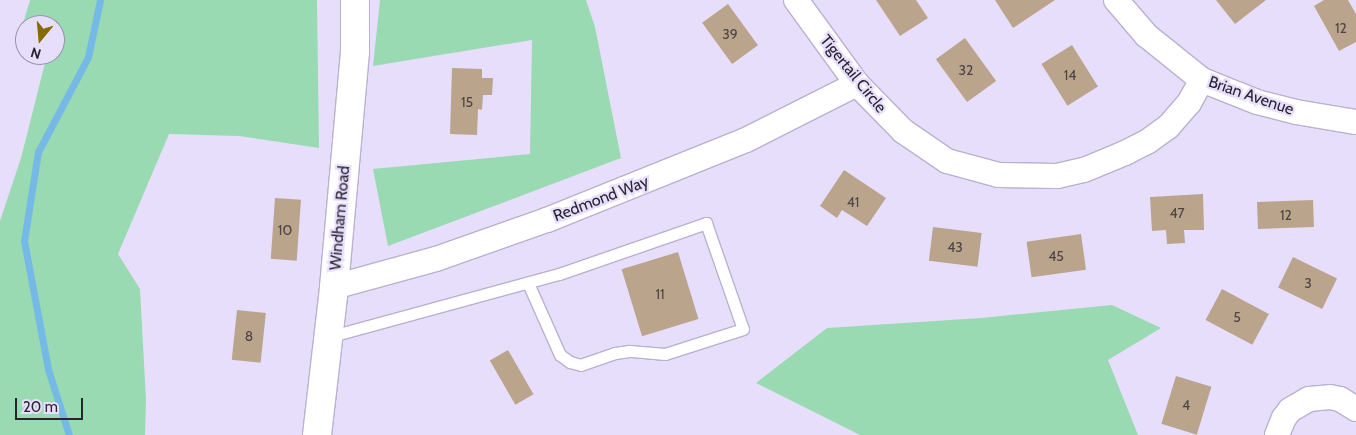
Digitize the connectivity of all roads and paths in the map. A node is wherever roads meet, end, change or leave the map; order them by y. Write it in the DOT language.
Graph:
graph roads {
  1 [pos="355,0"];
  2 [pos="796,0"];
  3 [pos="1116,0"];
  4 [pos="1202,80"];
  5 [pos="857,84"];
  6 [pos="1356,122"];
  7 [pos="528,283"];
  8 [pos="334,287"];
  9 [pos="328,337"];
  10 [pos="1356,409"];
  11 [pos="317,435"];
  12 [pos="1277,435"];
  1 -- 8 [label="street, Windham Road"];
  2 -- 5 [label="street, Tigertail Circle"];
  3 -- 4 [label="street, Brian Avenue"];
  4 -- 5 [label="street, Tigertail Circle"];
  4 -- 6 [label="street, Brian Avenue"];
  5 -- 8 [label="street, Redmond Way"];
  7 -- 7 [label="lane"];
  7 -- 9 [label="lane"];
  8 -- 9 [label="street, Windham Road"];
  9 -- 11 [label="street, Windham Road"];
  10 -- 12 [label="street"];
}
